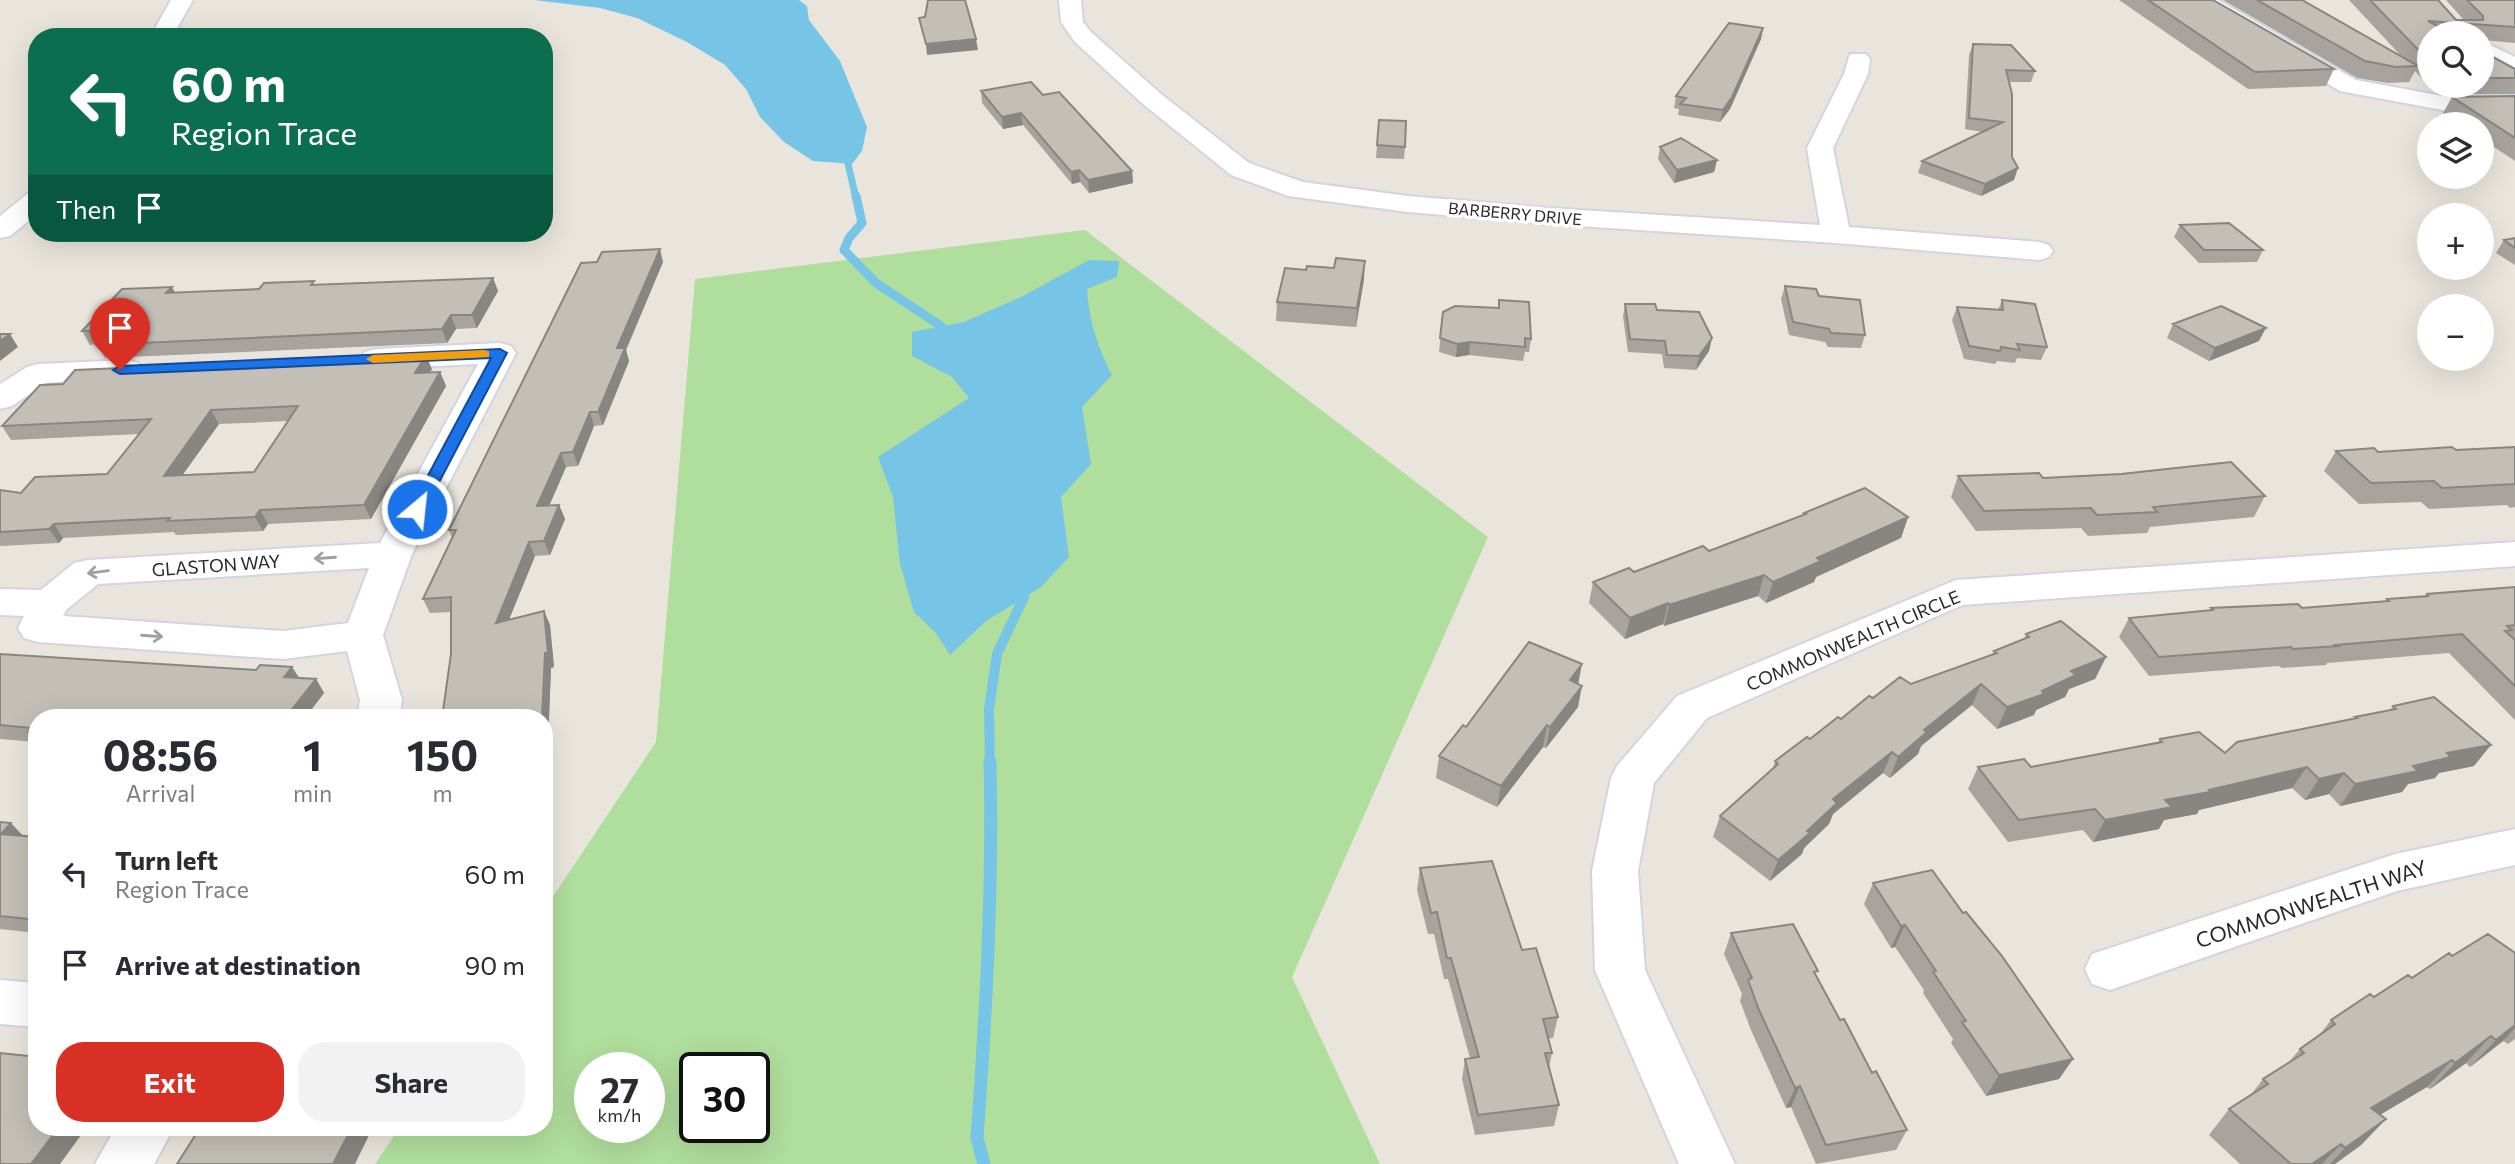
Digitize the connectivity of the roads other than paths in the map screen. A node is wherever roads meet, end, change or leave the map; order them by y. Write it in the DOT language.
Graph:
graph roads {
  1 [pos="182,0"];
  2 [pos="1070,0"];
  3 [pos="2202,0"];
  4 [pos="166,28"];
  5 [pos="2494,55"];
  6 [pos="1858,60"];
  7 [pos="2515,67"];
  8 [pos="2515,103"];
  9 [pos="28,207"];
  10 [pos="0,230"];
  11 [pos="1836,234"];
  12 [pos="2039,251"];
  13 [pos="351,360"];
  14 [pos="160,368"];
  15 [pos="0,399"];
  16 [pos="393,554"];
  17 [pos="2515,554"];
  18 [pos="0,602"];
  19 [pos="50,603"];
  20 [pos="363,635"];
  21 [pos="380,709"];
  22 [pos="2515,848"];
  23 [pos="2110,969"];
  24 [pos="0,1002"];
  25 [pos="28,1004"];
  26 [pos="140,1136"];
  27 [pos="123,1164"];
  28 [pos="1707,1164"];
  1 -- 4 [label="street"];
  2 -- 11 [label="street, BARBERRY DRIVE"];
  3 -- 8 [label="street"];
  5 -- 7 [label="street"];
  6 -- 11 [label="street"];
  9 -- 10 [label="street"];
  11 -- 12 [label="street, BARBERRY DRIVE"];
  13 -- 16 [label="street"];
  14 -- 15 [label="street"];
  16 -- 19 [label="street, GLASTON WAY, one-way"];
  16 -- 20 [label="street"];
  17 -- 28 [label="street, COMMONWEALTH CIRCLE"];
  18 -- 19 [label="street"];
  19 -- 20 [label="street, one-way"];
  20 -- 21 [label="street"];
  22 -- 23 [label="street, COMMONWEALTH WAY"];
  24 -- 25 [label="street"];
  26 -- 27 [label="street"];
}
